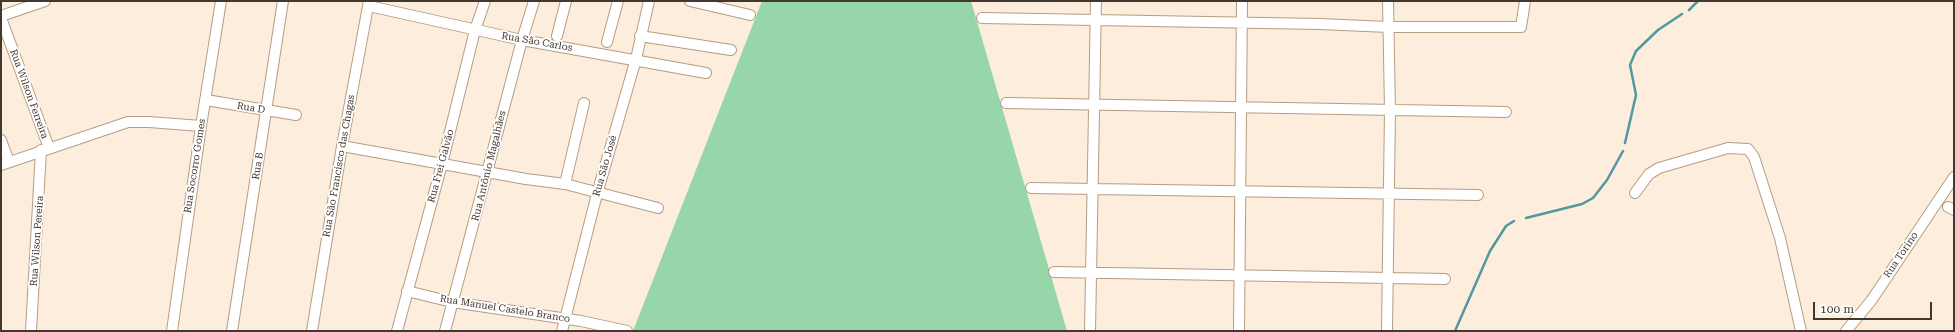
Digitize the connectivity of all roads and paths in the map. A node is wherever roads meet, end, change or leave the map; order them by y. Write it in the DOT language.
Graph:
graph roads {
  1 [pos="45,1"];
  2 [pos="221,1"];
  3 [pos="283,1"];
  4 [pos="486,1"];
  5 [pos="534,1"];
  6 [pos="566,1"];
  7 [pos="618,1"];
  8 [pos="649,1"];
  9 [pos="690,1"];
  10 [pos="1096,1"];
  11 [pos="1242,1"];
  12 [pos="1388,1"];
  13 [pos="1525,1"];
  14 [pos="369,4"];
  15 [pos="750,15"];
  16 [pos="1,17"];
  17 [pos="982,18"];
  18 [pos="1095,20"];
  19 [pos="1242,22"];
  20 [pos="1388,27"];
  21 [pos="475,30"];
  22 [pos="558,36"];
  23 [pos="640,36"];
  24 [pos="522,40"];
  25 [pos="607,42"];
  26 [pos="731,50"];
  27 [pos="636,59"];
  28 [pos="706,72"];
  29 [pos="206,100"];
  30 [pos="1006,103"];
  31 [pos="584,104"];
  32 [pos="1094,104"];
  33 [pos="1241,107"];
  34 [pos="267,110"];
  35 [pos="1390,110"];
  36 [pos="1506,112"];
  37 [pos="296,115"];
  38 [pos="201,126"];
  39 [pos="1,140"];
  40 [pos="342,146"];
  41 [pos="45,149"];
  42 [pos="5,163"];
  43 [pos="442,164"];
  44 [pos="488,171"];
  45 [pos="1954,177"];
  46 [pos="565,184"];
  47 [pos="1031,188"];
  48 [pos="1092,189"];
  49 [pos="1240,191"];
  50 [pos="597,194"];
  51 [pos="1389,194"];
  52 [pos="1635,194"];
  53 [pos="1478,195"];
  54 [pos="658,208"];
  55 [pos="1054,272"];
  56 [pos="1091,273"];
  57 [pos="1240,275"];
  58 [pos="1388,278"];
  59 [pos="1445,279"];
  60 [pos="407,291"];
  61 [pos="452,302"];
  62 [pos="565,319"];
  63 [pos="31,331"];
  64 [pos="172,331"];
  65 [pos="232,331"];
  66 [pos="312,331"];
  67 [pos="397,331"];
  68 [pos="445,331"];
  69 [pos="562,331"];
  70 [pos="627,331"];
  71 [pos="1090,331"];
  72 [pos="1239,331"];
  73 [pos="1387,331"];
  74 [pos="1801,331"];
  75 [pos="1846,331"];
  1 -- 16 [label="street"];
  2 -- 29 [label="street, Rua Socorro Gomes"];
  3 -- 34 [label="street, Rua B"];
  4 -- 21 [label="street, Rua Frei Galvão"];
  5 -- 24 [label="street, Rua Antônio Magalhães"];
  6 -- 22 [label="street"];
  7 -- 25 [label="street"];
  8 -- 23 [label="street, Rua São José"];
  9 -- 15 [label="street"];
  10 -- 18 [label="street"];
  11 -- 19 [label="street"];
  12 -- 20 [label="street"];
  13 -- 20 [label="street"];
  14 -- 21 [label="street, Rua São Carlos"];
  14 -- 40 [label="street, Rua São Francisco das Chagas"];
  16 -- 41 [label="street, Rua Wilson Ferreira"];
  17 -- 18 [label="street"];
  18 -- 19 [label="street"];
  18 -- 32 [label="street"];
  19 -- 20 [label="street"];
  19 -- 33 [label="street"];
  20 -- 35 [label="street"];
  21 -- 24 [label="street, Rua São Carlos"];
  21 -- 43 [label="street, Rua Frei Galvão"];
  23 -- 26 [label="street"];
  23 -- 27 [label="street, Rua São José"];
  24 -- 27 [label="street, Rua São Carlos"];
  24 -- 44 [label="street, Rua Antônio Magalhães"];
  27 -- 28 [label="street, Rua São Carlos"];
  27 -- 50 [label="street, Rua São José"];
  29 -- 34 [label="street, Rua D"];
  29 -- 38 [label="street, Rua Socorro Gomes"];
  30 -- 32 [label="street"];
  31 -- 46 [label="street"];
  32 -- 33 [label="street"];
  32 -- 48 [label="street"];
  33 -- 35 [label="street"];
  33 -- 49 [label="street"];
  34 -- 37 [label="street, Rua D"];
  34 -- 65 [label="street, Rua B"];
  35 -- 36 [label="street"];
  35 -- 51 [label="street"];
  38 -- 41 [label="street"];
  38 -- 64 [label="street, Rua Socorro Gomes"];
  39 -- 42 [label="street"];
  40 -- 43 [label="street"];
  40 -- 66 [label="street, Rua São Francisco das Chagas"];
  41 -- 42 [label="street"];
  41 -- 63 [label="street, Rua Wilson Pereira"];
  43 -- 44 [label="street"];
  43 -- 60 [label="street, Rua Frei Galvão"];
  44 -- 46 [label="street"];
  44 -- 61 [label="street, Rua Antônio Magalhães"];
  45 -- 75 [label="street, Rua Torino"];
  46 -- 50 [label="street"];
  47 -- 48 [label="street"];
  48 -- 49 [label="street"];
  48 -- 56 [label="street"];
  49 -- 51 [label="street"];
  49 -- 57 [label="street"];
  50 -- 54 [label="street"];
  50 -- 62 [label="street, Rua São José"];
  51 -- 53 [label="street"];
  51 -- 58 [label="street"];
  52 -- 74 [label="street"];
  55 -- 56 [label="street"];
  56 -- 57 [label="street"];
  56 -- 71 [label="street"];
  57 -- 58 [label="street"];
  57 -- 72 [label="street"];
  58 -- 59 [label="street"];
  58 -- 73 [label="street"];
  60 -- 61 [label="street, Rua Manuel Castelo Branco"];
  60 -- 67 [label="street, Rua Frei Galvão"];
  61 -- 62 [label="street, Rua Manuel Castelo Branco"];
  61 -- 68 [label="street, Rua Antônio Magalhães"];
  62 -- 69 [label="street, Rua São José"];
  62 -- 70 [label="street, Rua Manuel Castelo Branco"];
}
